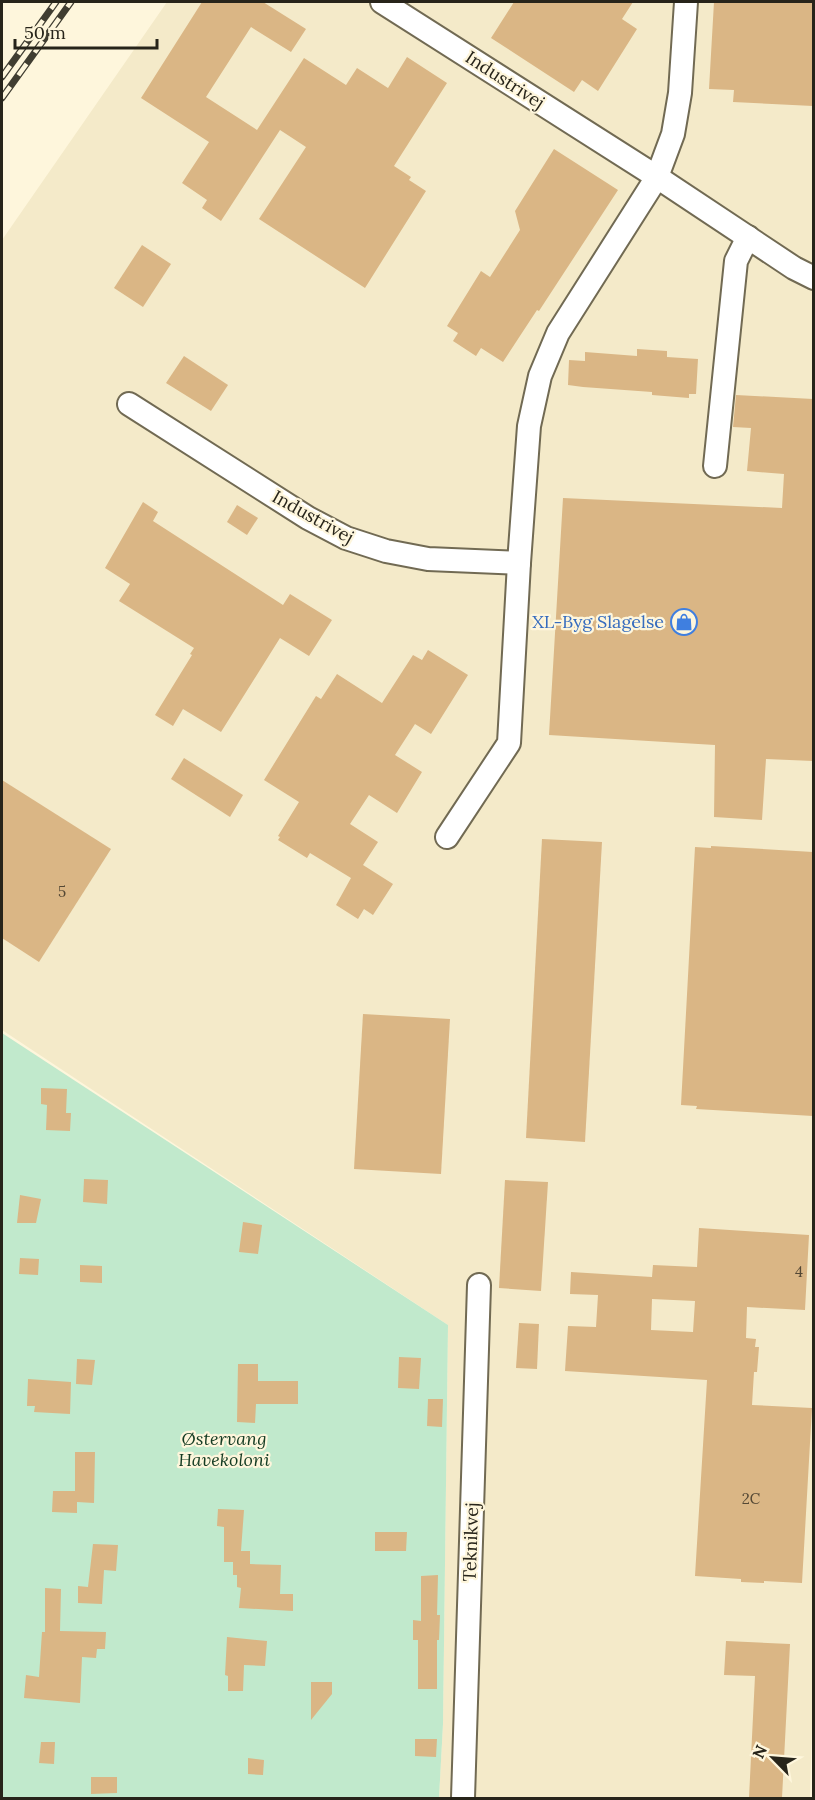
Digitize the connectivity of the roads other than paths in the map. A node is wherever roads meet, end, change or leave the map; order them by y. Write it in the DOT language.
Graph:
graph roads {
  1 [pos="382,2"];
  2 [pos="686,2"];
  3 [pos="657,177"];
  4 [pos="748,237"];
  5 [pos="813,278"];
  6 [pos="129,404"];
  7 [pos="715,466"];
  8 [pos="519,563"];
  9 [pos="447,837"];
  10 [pos="479,1285"];
  11 [pos="463,1798"];
  1 -- 3 [label="street, Industrivej"];
  2 -- 3 [label="street"];
  3 -- 4 [label="street, Industrivej"];
  3 -- 8 [label="street"];
  4 -- 5 [label="street, Industrivej"];
  4 -- 7 [label="street"];
  6 -- 8 [label="street, Industrivej"];
  8 -- 9 [label="street"];
  10 -- 11 [label="street, Teknikvej"];
}
